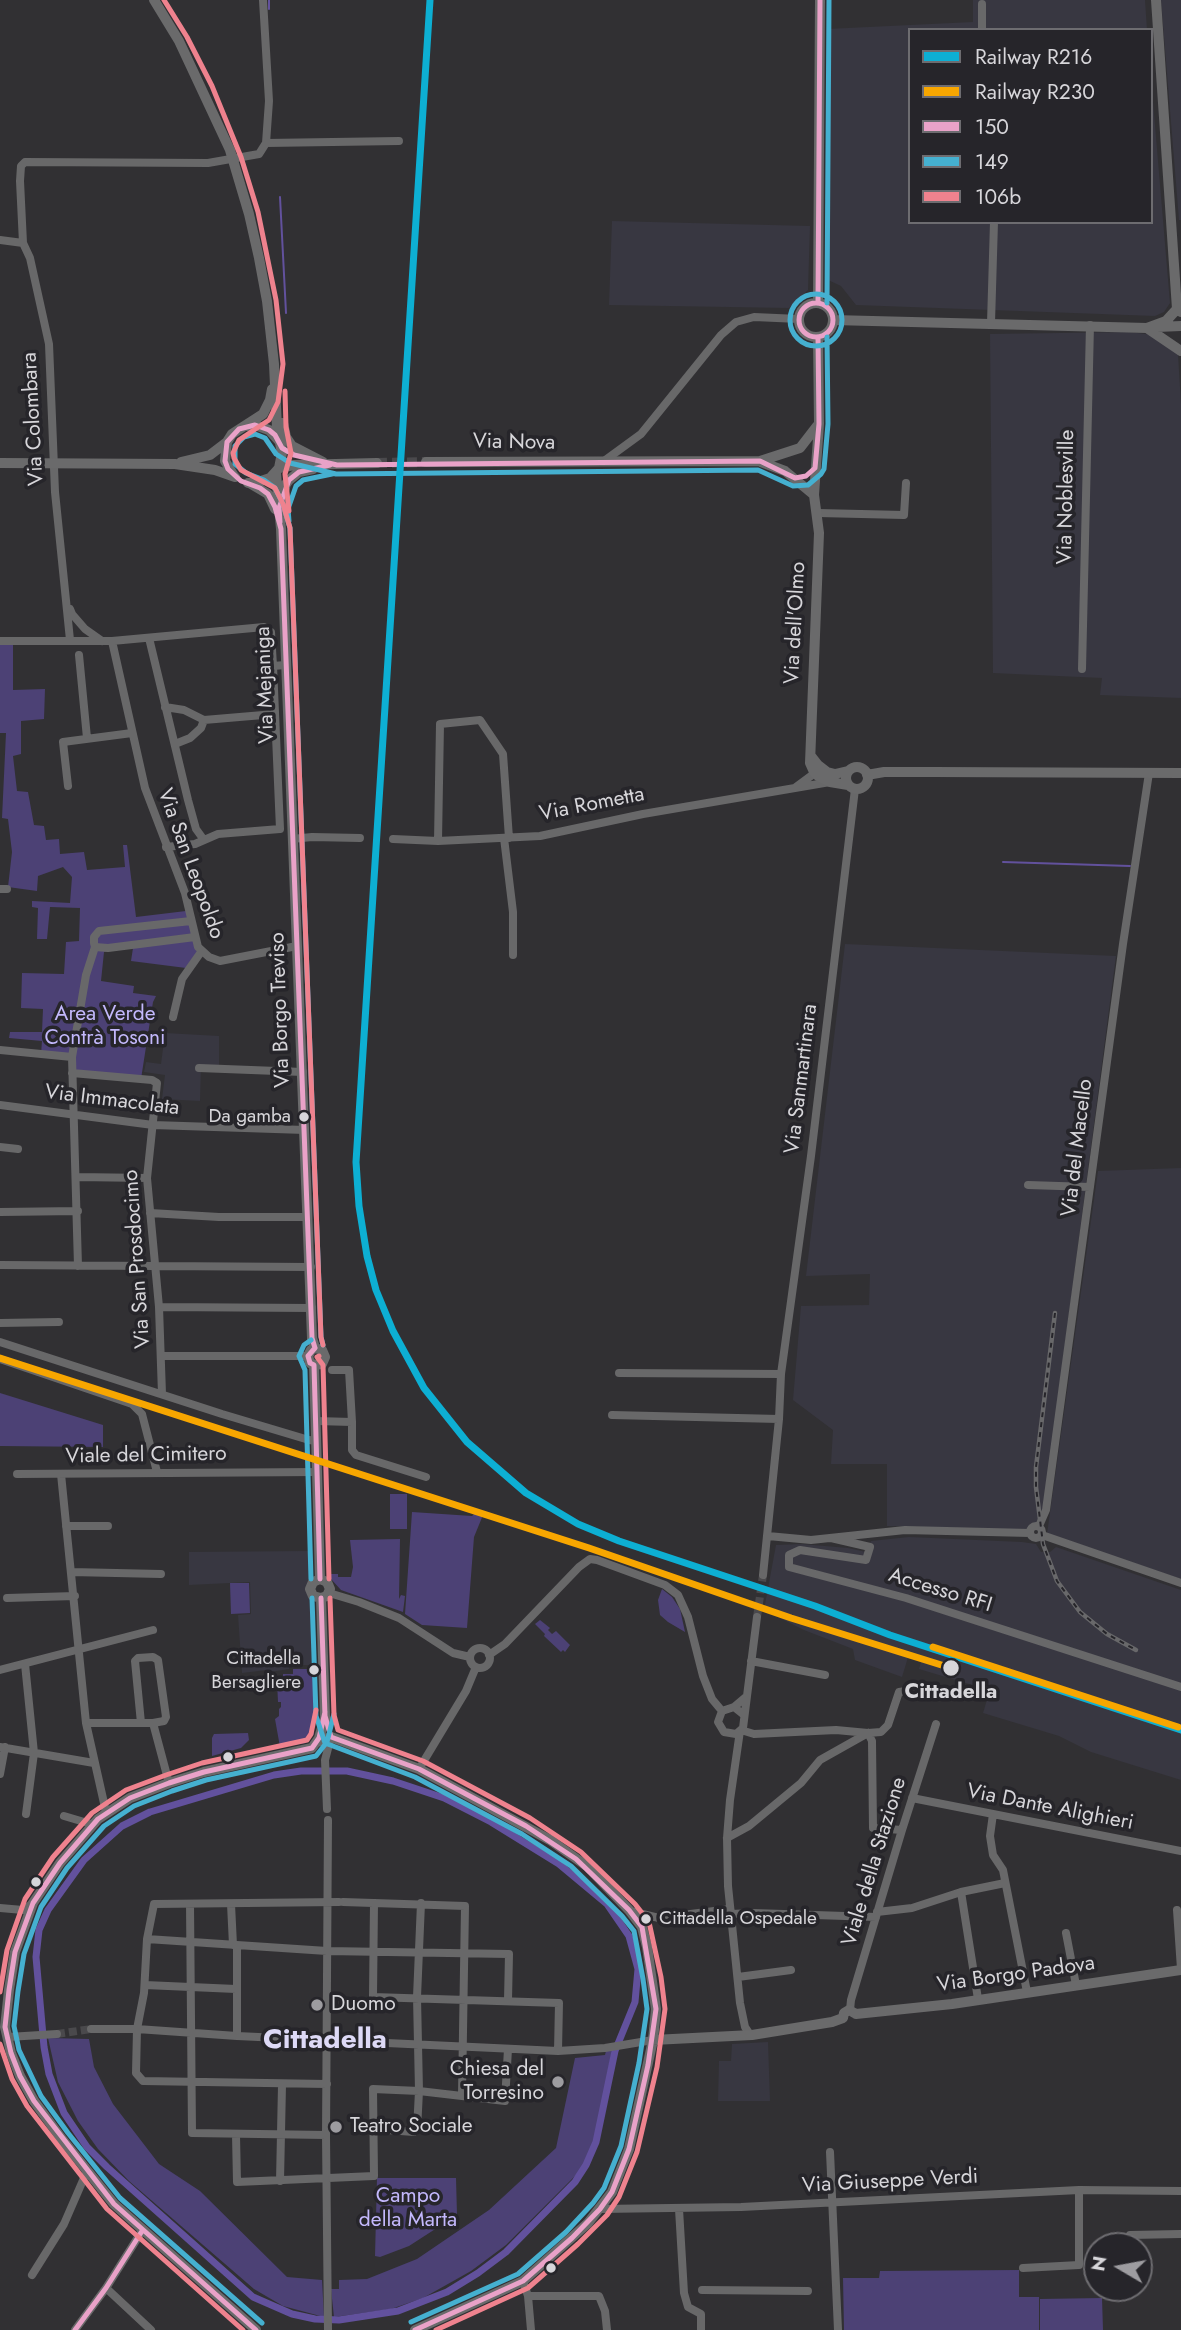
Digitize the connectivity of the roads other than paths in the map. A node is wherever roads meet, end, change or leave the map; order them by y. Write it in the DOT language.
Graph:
graph roads {
  1 [pos="154,0"];
  2 [pos="263,0"];
  3 [pos="820,0"];
  4 [pos="1156,0"];
  5 [pos="982,4"];
  6 [pos="982,28"];
  7 [pos="399,141"];
  8 [pos="266,144"];
  9 [pos="233,160"];
  10 [pos="994,224"];
  11 [pos="0,240"];
  12 [pos="23,243"];
  13 [pos="818,303"];
  14 [pos="1179,311"];
  15 [pos="799,319"];
  16 [pos="833,320"];
  17 [pos="990,323"];
  18 [pos="1090,324"];
  19 [pos="1181,326"];
  20 [pos="1147,328"];
  21 [pos="818,337"];
  22 [pos="1181,351"];
  23 [pos="274,364"];
  24 [pos="275,381"];
  25 [pos="819,424"];
  26 [pos="247,426"];
  27 [pos="227,442"];
  28 [pos="280,445"];
  29 [pos="796,449"];
  30 [pos="816,453"];
  31 [pos="760,461"];
  32 [pos="426,462"];
  33 [pos="0,463"];
  34 [pos="54,463"];
  35 [pos="377,463"];
  36 [pos="602,463"];
  37 [pos="174,464"];
  38 [pos="323,464"];
  39 [pos="815,468"];
  40 [pos="277,470"];
  41 [pos="785,471"];
  42 [pos="235,477"];
  43 [pos="795,478"];
  44 [pos="248,483"];
  45 [pos="906,483"];
  46 [pos="814,495"];
  47 [pos="279,508"];
  48 [pos="818,513"];
  49 [pos="281,529"];
  50 [pos="66,595"];
  51 [pos="149,638"];
  52 [pos="70,640"];
  53 [pos="0,641"];
  54 [pos="102,641"];
  55 [pos="112,641"];
  56 [pos="79,655"];
  57 [pos="279,665"];
  58 [pos="1082,670"];
  59 [pos="165,707"];
  60 [pos="275,714"];
  61 [pos="204,720"];
  62 [pos="132,733"];
  63 [pos="88,738"];
  64 [pos="175,744"];
  65 [pos="818,771"];
  66 [pos="848,771"];
  67 [pos="1149,773"];
  68 [pos="1181,773"];
  69 [pos="867,775"];
  70 [pos="830,782"];
  71 [pos="68,786"];
  72 [pos="796,787"];
  73 [pos="852,787"];
  74 [pos="284,801"];
  75 [pos="360,838"];
  76 [pos="507,838"];
  77 [pos="292,839"];
  78 [pos="393,839"];
  79 [pos="204,840"];
  80 [pos="438,841"];
  81 [pos="166,847"];
  82 [pos="191,921"];
  83 [pos="195,937"];
  84 [pos="297,946"];
  85 [pos="96,947"];
  86 [pos="201,952"];
  87 [pos="513,955"];
  88 [pos="173,1017"];
  89 [pos="0,1049"];
  90 [pos="72,1057"];
  91 [pos="199,1068"];
  92 [pos="303,1072"];
  93 [pos="72,1073"];
  94 [pos="0,1105"];
  95 [pos="74,1114"];
  96 [pos="153,1125"];
  97 [pos="305,1130"];
  98 [pos="0,1147"];
  99 [pos="18,1149"];
  100 [pos="77,1177"];
  101 [pos="147,1178"];
  102 [pos="1028,1185"];
  103 [pos="1090,1187"];
  104 [pos="78,1211"];
  105 [pos="0,1212"];
  106 [pos="150,1213"];
  107 [pos="309,1217"];
  108 [pos="0,1265"];
  109 [pos="155,1265"];
  110 [pos="78,1266"];
  111 [pos="311,1268"];
  112 [pos="159,1307"];
  113 [pos="312,1308"];
  114 [pos="0,1322"];
  115 [pos="59,1322"];
  116 [pos="0,1342"];
  117 [pos="161,1356"];
  118 [pos="312,1357"];
  119 [pos="0,1359"];
  120 [pos="332,1370"];
  121 [pos="619,1373"];
  122 [pos="781,1374"];
  123 [pos="162,1394"];
  124 [pos="612,1415"];
  125 [pos="779,1419"];
  126 [pos="316,1422"];
  127 [pos="352,1422"];
  128 [pos="317,1441"];
  129 [pos="157,1472"];
  130 [pos="318,1472"];
  131 [pos="17,1474"];
  132 [pos="61,1474"];
  133 [pos="426,1478"];
  134 [pos="108,1526"];
  135 [pos="66,1527"];
  136 [pos="1040,1531"];
  137 [pos="768,1536"];
  138 [pos="831,1538"];
  139 [pos="71,1572"];
  140 [pos="161,1574"];
  141 [pos="763,1575"];
  142 [pos="320,1579"];
  143 [pos="1181,1583"];
  144 [pos="325,1596"];
  145 [pos="75,1597"];
  146 [pos="7,1598"];
  147 [pos="757,1617"];
  148 [pos="153,1630"];
  149 [pos="80,1650"];
  150 [pos="489,1655"];
  151 [pos="470,1657"];
  152 [pos="751,1661"];
  153 [pos="25,1664"];
  154 [pos="476,1667"];
  155 [pos="0,1670"];
  156 [pos="825,1675"];
  157 [pos="1181,1687"];
  158 [pos="906,1691"];
  159 [pos="747,1696"];
  160 [pos="734,1707"];
  161 [pos="722,1711"];
  162 [pos="744,1715"];
  163 [pos="325,1718"];
  164 [pos="86,1723"];
  165 [pos="141,1723"];
  166 [pos="153,1723"];
  167 [pos="936,1724"];
  168 [pos="740,1731"];
  169 [pos="868,1733"];
  170 [pos="727,1734"];
  171 [pos="331,1737"];
  172 [pos="314,1745"];
  173 [pos="2,1747"];
  174 [pos="737,1750"];
  175 [pos="34,1753"];
  176 [pos="325,1761"];
  177 [pos="94,1762"];
  178 [pos="419,1769"];
  179 [pos="0,1774"];
  180 [pos="169,1783"];
  181 [pos="912,1798"];
  182 [pos="327,1809"];
  183 [pos="106,1812"];
  184 [pos="26,1814"];
  185 [pos="993,1815"];
  186 [pos="64,1816"];
  187 [pos="328,1820"];
  188 [pos="91,1824"];
  189 [pos="902,1830"];
  190 [pos="727,1838"];
  191 [pos="1181,1851"];
  192 [pos="1005,1883"];
  193 [pos="961,1892"];
  194 [pos="328,1902"];
  195 [pos="33,1903"];
  196 [pos="374,1903"];
  197 [pos="421,1903"];
  198 [pos="190,1904"];
  199 [pos="231,1904"];
  200 [pos="0,1908"];
  201 [pos="629,1910"];
  202 [pos="1177,1910"];
  203 [pos="731,1911"];
  204 [pos="879,1914"];
  205 [pos="1066,1933"];
  206 [pos="148,1939"];
  207 [pos="190,1943"];
  208 [pos="235,1945"];
  209 [pos="327,1951"];
  210 [pos="373,1952"];
  211 [pos="418,1953"];
  212 [pos="463,1955"];
  213 [pos="791,1970"];
  214 [pos="1181,1970"];
  215 [pos="738,1977"];
  216 [pos="1076,1985"];
  217 [pos="191,1988"];
  218 [pos="145,1989"];
  219 [pos="236,1989"];
  220 [pos="1027,1992"];
  221 [pos="417,1997"];
  222 [pos="463,1999"];
  223 [pos="978,1999"];
  224 [pos="508,2000"];
  225 [pos="850,2014"];
  226 [pos="91,2029"];
  227 [pos="136,2029"];
  228 [pos="191,2033"];
  229 [pos="753,2033"];
  230 [pos="57,2034"];
  231 [pos="237,2036"];
  232 [pos="4,2037"];
  233 [pos="327,2039"];
  234 [pos="653,2040"];
  235 [pos="418,2045"];
  236 [pos="463,2047"];
  237 [pos="508,2049"];
  238 [pos="558,2051"];
  239 [pos="191,2082"];
  240 [pos="327,2084"];
  241 [pos="282,2085"];
  242 [pos="419,2091"];
  243 [pos="462,2095"];
  244 [pos="374,2129"];
  245 [pos="236,2135"];
  246 [pos="326,2135"];
  247 [pos="280,2136"];
  248 [pos="830,2152"];
  249 [pos="87,2171"];
  250 [pos="327,2177"];
  251 [pos="280,2181"];
  252 [pos="1079,2190"];
  253 [pos="1181,2190"];
  254 [pos="831,2202"];
  255 [pos="600,2209"];
  256 [pos="678,2209"];
  257 [pos="142,2231"];
  258 [pos="1181,2234"];
  259 [pos="1153,2235"];
  260 [pos="1023,2267"];
  261 [pos="32,2275"];
  262 [pos="523,2281"];
  263 [pos="106,2288"];
  264 [pos="702,2290"];
  265 [pos="808,2291"];
  266 [pos="527,2296"];
  267 [pos="75,2330"];
  268 [pos="150,2330"];
  269 [pos="256,2330"];
  270 [pos="328,2330"];
  271 [pos="415,2330"];
  272 [pos="531,2330"];
  273 [pos="607,2330"];
  274 [pos="701,2330"];
  275 [pos="838,2330"];
  1 -- 9 [label="street, Via Mejaniga"];
  2 -- 8 [label="street"];
  3 -- 13 [label="street"];
  4 -- 14 [label="street"];
  5 -- 6 [label="street"];
  7 -- 8 [label="street"];
  8 -- 9 [label="street"];
  9 -- 12 [label="street, Via Colombara"];
  9 -- 23 [label="street, Via Mejaniga"];
  10 -- 17 [label="street"];
  11 -- 12 [label="street"];
  12 -- 34 [label="street, Via Colombara"];
  13 -- 15 [label="street"];
  13 -- 16 [label="street"];
  14 -- 20 [label="street"];
  15 -- 21 [label="street"];
  15 -- 36 [label="street"];
  16 -- 17 [label="street"];
  16 -- 21 [label="street"];
  17 -- 18 [label="street"];
  18 -- 20 [label="street"];
  18 -- 58 [label="street, Via Noblesville"];
  19 -- 20 [label="street"];
  20 -- 22 [label="street"];
  21 -- 25 [label="street, Via dell'Olmo"];
  23 -- 24 [label="street, Via Mejaniga"];
  23 -- 26 [label="street, Via Mejaniga"];
  24 -- 28 [label="street, Via Mejaniga"];
  24 -- 38 [label="street, Via Mejaniga"];
  25 -- 29 [label="street"];
  25 -- 30 [label="street, Via dell'Olmo"];
  26 -- 27 [label="street, Via Mejaniga"];
  26 -- 28 [label="street"];
  27 -- 37 [label="street"];
  27 -- 42 [label="street"];
  28 -- 38 [label="street"];
  28 -- 40 [label="street, Via Mejaniga"];
  29 -- 30 [label="street"];
  29 -- 31 [label="street"];
  29 -- 41 [label="street"];
  30 -- 39 [label="street, Via dell'Olmo"];
  31 -- 36 [label="street, Via Nova"];
  31 -- 41 [label="street"];
  32 -- 36 [label="street, Via Nova"];
  33 -- 34 [label="street"];
  34 -- 37 [label="street"];
  34 -- 50 [label="street, Via Colombara"];
  35 -- 38 [label="street"];
  37 -- 42 [label="street"];
  38 -- 40 [label="street"];
  38 -- 47 [label="street, Via Mejaniga"];
  39 -- 43 [label="street"];
  39 -- 46 [label="street, Via dell'Olmo"];
  40 -- 44 [label="street"];
  40 -- 47 [label="street, Via Mejaniga"];
  41 -- 43 [label="street"];
  42 -- 44 [label="street, Via Mejaniga"];
  43 -- 46 [label="street"];
  44 -- 49 [label="street, Via Mejaniga"];
  45 -- 48 [label="street"];
  46 -- 48 [label="street, Via dell'Olmo"];
  47 -- 49 [label="street, Via Mejaniga"];
  48 -- 65 [label="street, Via dell'Olmo"];
  49 -- 57 [label="street, Via Mejaniga"];
  50 -- 52 [label="street, Via Colombara"];
  50 -- 54 [label="street, Via Colombara"];
  51 -- 55 [label="street"];
  51 -- 57 [label="street"];
  51 -- 59 [label="street"];
  52 -- 53 [label="street"];
  52 -- 54 [label="street"];
  54 -- 55 [label="street"];
  55 -- 62 [label="street, Via San Leopoldo"];
  56 -- 63 [label="street"];
  57 -- 60 [label="street"];
  57 -- 74 [label="street, Via Mejaniga"];
  59 -- 61 [label="street"];
  59 -- 64 [label="street"];
  60 -- 61 [label="street"];
  60 -- 74 [label="street"];
  61 -- 64 [label="street"];
  62 -- 63 [label="street"];
  62 -- 81 [label="street, Via San Leopoldo"];
  63 -- 71 [label="street"];
  64 -- 79 [label="street"];
  65 -- 66 [label="street"];
  65 -- 70 [label="street, Via Rometta"];
  65 -- 72 [label="street, Via Rometta"];
  66 -- 69 [label="street"];
  66 -- 73 [label="street"];
  67 -- 68 [label="street"];
  67 -- 69 [label="street"];
  67 -- 103 [label="street, Via del Macello"];
  69 -- 73 [label="street"];
  70 -- 72 [label="street, Via Rometta"];
  70 -- 73 [label="street, Via Rometta"];
  72 -- 76 [label="street, Via Rometta"];
  73 -- 122 [label="street, Via Sanmartinara"];
  74 -- 77 [label="street, Via Mejaniga"];
  74 -- 79 [label="street"];
  75 -- 77 [label="street"];
  76 -- 80 [label="street, Via Rometta"];
  76 -- 80 [label="street"];
  76 -- 87 [label="street"];
  77 -- 84 [label="street, Via Borgo Treviso"];
  78 -- 80 [label="street, Via Rometta"];
  79 -- 81 [label="street"];
  81 -- 82 [label="street, Via San Leopoldo"];
  82 -- 83 [label="street, Via San Leopoldo"];
  82 -- 85 [label="street"];
  83 -- 85 [label="street"];
  83 -- 86 [label="street, Via San Leopoldo"];
  84 -- 86 [label="street, Via San Leopoldo"];
  84 -- 92 [label="street, Via Borgo Treviso"];
  85 -- 90 [label="street"];
  86 -- 88 [label="street"];
  89 -- 90 [label="street"];
  90 -- 93 [label="street"];
  91 -- 92 [label="street"];
  92 -- 97 [label="street, Via Borgo Treviso"];
  93 -- 95 [label="street"];
  93 -- 96 [label="street, Via San Prosdocimo"];
  94 -- 95 [label="street, Via Immacolata"];
  95 -- 96 [label="street, Via Immacolata"];
  95 -- 100 [label="street"];
  96 -- 97 [label="street, Via Immacolata"];
  96 -- 101 [label="street, Via San Prosdocimo"];
  97 -- 107 [label="street, Via Borgo Treviso"];
  98 -- 99 [label="street"];
  100 -- 101 [label="street"];
  100 -- 104 [label="street"];
  101 -- 106 [label="street, Via San Prosdocimo"];
  102 -- 103 [label="street"];
  103 -- 136 [label="street, Via del Macello"];
  104 -- 105 [label="street"];
  104 -- 110 [label="street"];
  106 -- 107 [label="street"];
  106 -- 109 [label="street, Via San Prosdocimo"];
  107 -- 111 [label="street, Via Borgo Treviso"];
  108 -- 110 [label="street"];
  109 -- 110 [label="street"];
  109 -- 111 [label="street"];
  109 -- 112 [label="street, Via San Prosdocimo"];
  111 -- 113 [label="street, Via Borgo Treviso"];
  112 -- 113 [label="street"];
  112 -- 117 [label="street, Via San Prosdocimo"];
  113 -- 118 [label="street, Via Borgo Treviso"];
  114 -- 115 [label="street"];
  116 -- 123 [label="street"];
  117 -- 118 [label="street"];
  117 -- 123 [label="street, Via San Prosdocimo"];
  118 -- 126 [label="street, Via Borgo Treviso"];
  119 -- 129 [label="street"];
  120 -- 127 [label="street"];
  121 -- 122 [label="street"];
  122 -- 125 [label="street, Via Sanmartinara"];
  123 -- 128 [label="street"];
  124 -- 125 [label="street"];
  125 -- 137 [label="street, Via Sanmartinara"];
  126 -- 127 [label="street"];
  126 -- 128 [label="street, Via Borgo Treviso"];
  127 -- 133 [label="street"];
  128 -- 130 [label="street, Via Borgo Treviso"];
  129 -- 130 [label="street, Viale del Cimitero"];
  129 -- 132 [label="street, Viale del Cimitero"];
  130 -- 142 [label="street, Via Borgo Treviso"];
  131 -- 132 [label="street, Viale del Cimitero"];
  132 -- 135 [label="street"];
  134 -- 135 [label="street"];
  135 -- 139 [label="street"];
  136 -- 138 [label="street"];
  136 -- 143 [label="street"];
  137 -- 138 [label="street"];
  137 -- 141 [label="street, Via Sanmartinara"];
  138 -- 157 [label="street, Accesso RFI"];
  139 -- 140 [label="street"];
  139 -- 145 [label="street"];
  142 -- 144 [label="street"];
  142 -- 144 [label="street, Via Borgo Treviso"];
  144 -- 151 [label="street"];
  144 -- 163 [label="street, Via Borgo Treviso"];
  145 -- 146 [label="street"];
  145 -- 149 [label="street"];
  147 -- 152 [label="street"];
  148 -- 149 [label="street"];
  149 -- 153 [label="street"];
  149 -- 164 [label="street"];
  150 -- 151 [label="street"];
  150 -- 154 [label="street"];
  150 -- 161 [label="street"];
  151 -- 154 [label="street"];
  152 -- 156 [label="street"];
  152 -- 159 [label="street"];
  153 -- 155 [label="street"];
  153 -- 175 [label="street"];
  154 -- 178 [label="street"];
  158 -- 169 [label="street"];
  159 -- 160 [label="street"];
  159 -- 162 [label="street"];
  160 -- 161 [label="street"];
  160 -- 162 [label="street"];
  161 -- 170 [label="street"];
  162 -- 168 [label="street"];
  163 -- 171 [label="street, Via Borgo Treviso"];
  163 -- 172 [label="street, Via Borgo Treviso"];
  164 -- 165 [label="street"];
  164 -- 177 [label="street"];
  165 -- 166 [label="street"];
  165 -- 166 [label="street"];
  166 -- 180 [label="street"];
  167 -- 181 [label="street, Viale della Stazione"];
  168 -- 169 [label="street"];
  168 -- 170 [label="street"];
  168 -- 174 [label="street"];
  169 -- 189 [label="street"];
  169 -- 190 [label="street"];
  170 -- 174 [label="street"];
  171 -- 172 [label="street"];
  171 -- 176 [label="street"];
  171 -- 178 [label="street"];
  172 -- 176 [label="street"];
  172 -- 180 [label="street"];
  173 -- 175 [label="street"];
  173 -- 179 [label="street"];
  174 -- 190 [label="street"];
  175 -- 177 [label="street"];
  175 -- 184 [label="street"];
  176 -- 182 [label="street"];
  177 -- 183 [label="street"];
  178 -- 201 [label="street"];
  180 -- 183 [label="street"];
  181 -- 185 [label="street, Via Dante Alighieri"];
  181 -- 189 [label="street, Viale della Stazione"];
  183 -- 188 [label="street"];
  185 -- 191 [label="street, Via Dante Alighieri"];
  185 -- 192 [label="street"];
  186 -- 188 [label="street"];
  187 -- 194 [label="street"];
  188 -- 195 [label="street"];
  189 -- 204 [label="street, Viale della Stazione"];
  190 -- 203 [label="street"];
  192 -- 193 [label="street"];
  192 -- 220 [label="street"];
  193 -- 204 [label="street"];
  193 -- 223 [label="street"];
  194 -- 196 [label="street"];
  194 -- 199 [label="street"];
  194 -- 209 [label="street"];
  195 -- 200 [label="street"];
  195 -- 232 [label="street"];
  196 -- 197 [label="street"];
  196 -- 210 [label="street"];
  197 -- 211 [label="street"];
  197 -- 212 [label="street"];
  198 -- 199 [label="street"];
  198 -- 206 [label="street"];
  198 -- 207 [label="street"];
  199 -- 208 [label="street"];
  201 -- 203 [label="street"];
  201 -- 234 [label="street"];
  202 -- 214 [label="street"];
  203 -- 204 [label="street"];
  203 -- 215 [label="street"];
  204 -- 225 [label="street, Viale della Stazione"];
  205 -- 216 [label="street"];
  206 -- 207 [label="street"];
  206 -- 218 [label="street"];
  207 -- 208 [label="street"];
  207 -- 217 [label="street"];
  208 -- 209 [label="street"];
  208 -- 219 [label="street"];
  209 -- 210 [label="street"];
  209 -- 233 [label="street"];
  210 -- 211 [label="street"];
  210 -- 221 [label="street"];
  211 -- 212 [label="street"];
  211 -- 221 [label="street"];
  212 -- 222 [label="street"];
  212 -- 224 [label="street"];
  213 -- 215 [label="street"];
  214 -- 216 [label="street, Via Borgo Padova"];
  215 -- 229 [label="street"];
  216 -- 220 [label="street, Via Borgo Padova"];
  217 -- 218 [label="street"];
  217 -- 219 [label="street"];
  217 -- 228 [label="street"];
  218 -- 227 [label="street"];
  219 -- 231 [label="street"];
  220 -- 223 [label="street, Via Borgo Padova"];
  221 -- 222 [label="street"];
  221 -- 235 [label="street"];
  222 -- 224 [label="street"];
  222 -- 236 [label="street"];
  223 -- 225 [label="street, Via Borgo Padova"];
  224 -- 238 [label="street"];
  225 -- 229 [label="street, Via Borgo Padova"];
  226 -- 227 [label="street"];
  227 -- 228 [label="street"];
  227 -- 239 [label="street"];
  228 -- 231 [label="street"];
  228 -- 239 [label="street"];
  229 -- 234 [label="street, Via Borgo Padova"];
  230 -- 232 [label="street"];
  231 -- 233 [label="street"];
  232 -- 249 [label="street"];
  233 -- 235 [label="street"];
  233 -- 240 [label="street"];
  234 -- 238 [label="street"];
  234 -- 255 [label="street"];
  235 -- 236 [label="street"];
  235 -- 242 [label="street"];
  236 -- 237 [label="street"];
  236 -- 243 [label="street"];
  237 -- 238 [label="street"];
  237 -- 243 [label="street"];
  239 -- 241 [label="street"];
  239 -- 245 [label="street"];
  240 -- 241 [label="street"];
  240 -- 246 [label="street"];
  241 -- 247 [label="street"];
  242 -- 243 [label="street"];
  242 -- 244 [label="street"];
  242 -- 244 [label="street"];
  244 -- 250 [label="street"];
  245 -- 247 [label="street"];
  245 -- 251 [label="street"];
  246 -- 247 [label="street"];
  246 -- 250 [label="street"];
  247 -- 251 [label="street"];
  248 -- 254 [label="street"];
  249 -- 257 [label="street"];
  249 -- 261 [label="street"];
  250 -- 251 [label="street"];
  250 -- 270 [label="street"];
  252 -- 253 [label="street, Via Giuseppe Verdi"];
  252 -- 254 [label="street, Via Giuseppe Verdi"];
  252 -- 260 [label="street"];
  254 -- 256 [label="street, Via Giuseppe Verdi"];
  254 -- 275 [label="street"];
  255 -- 256 [label="street, Via Giuseppe Verdi"];
  255 -- 262 [label="street"];
  256 -- 274 [label="street"];
  257 -- 263 [label="street"];
  257 -- 269 [label="street"];
  258 -- 259 [label="street"];
  262 -- 266 [label="street"];
  262 -- 271 [label="street"];
  263 -- 267 [label="street"];
  263 -- 268 [label="street"];
  264 -- 265 [label="street"];
  266 -- 272 [label="street"];
  266 -- 273 [label="street"];
}
